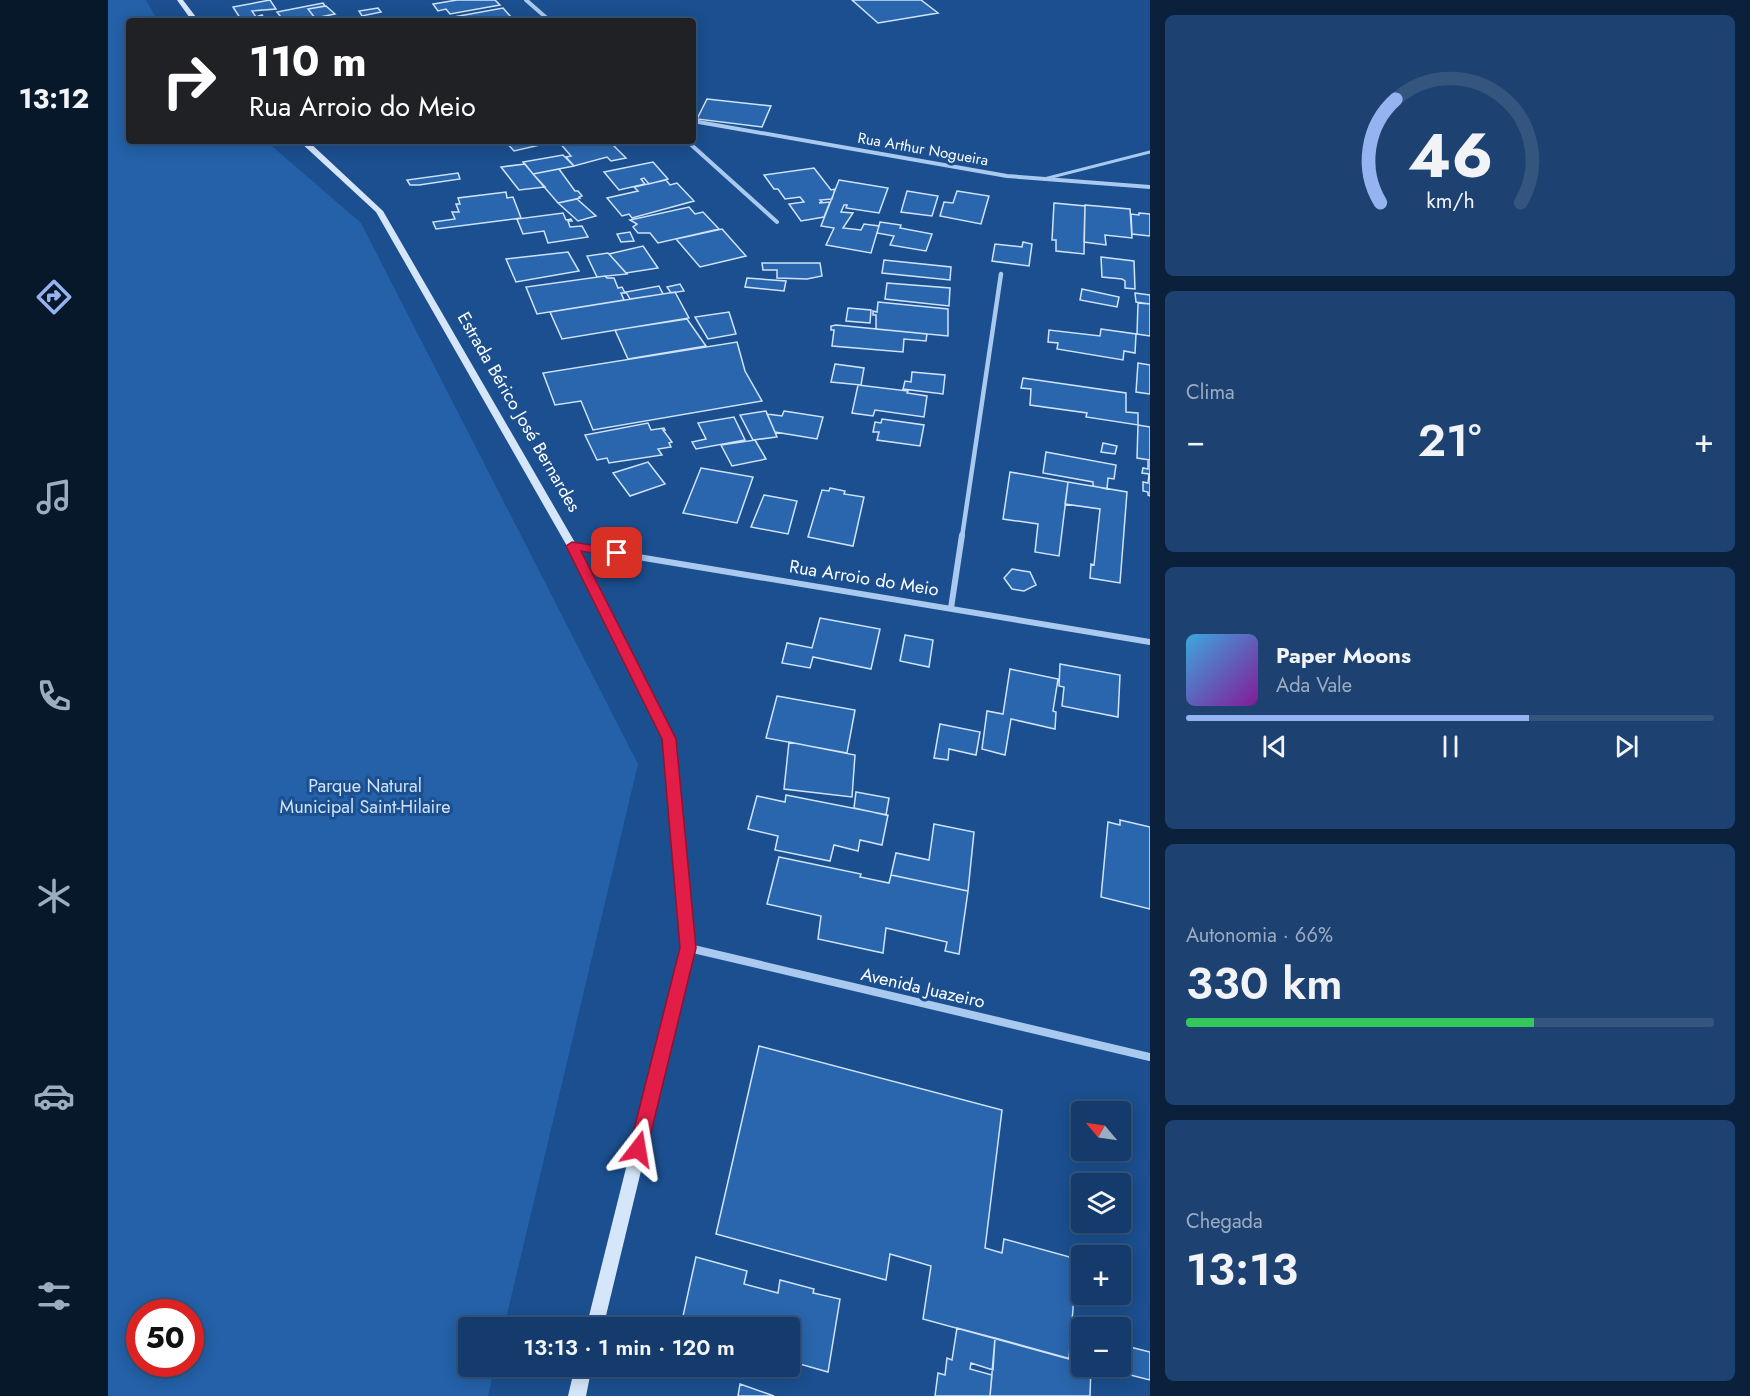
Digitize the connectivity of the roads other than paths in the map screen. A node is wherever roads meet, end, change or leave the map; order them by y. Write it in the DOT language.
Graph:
graph roads {
  1 [pos="180,0"];
  2 [pos="526,0"];
  3 [pos="194,18"];
  4 [pos="547,18"];
  5 [pos="696,122"];
  6 [pos="306,144"];
  7 [pos="690,144"];
  8 [pos="1150,152"];
  9 [pos="1044,179"];
  10 [pos="1150,187"];
  11 [pos="777,222"];
  12 [pos="1001,274"];
  13 [pos="572,546"];
  14 [pos="951,608"];
  15 [pos="1150,642"];
  16 [pos="688,948"];
  17 [pos="1150,1057"];
  18 [pos="597,1317"];
  19 [pos="581,1377"];
  20 [pos="577,1396"];
  1 -- 3 [label="main road"];
  2 -- 4 [label="street"];
  5 -- 9 [label="street, Rua Arthur Nogueira"];
  6 -- 13 [label="main road, Estrada Bérico José Bernardes"];
  7 -- 11 [label="street"];
  8 -- 9 [label="lane"];
  9 -- 10 [label="street, Rua Arthur Nogueira"];
  12 -- 14 [label="street"];
  13 -- 14 [label="street, Rua Arroio do Meio"];
  13 -- 16 [label="main road, Estrada Bérico José Bernardes"];
  14 -- 15 [label="street, Rua Arroio do Meio"];
  16 -- 17 [label="street, Avenida Juazeiro"];
  16 -- 18 [label="main road, Estrada Bérico José Bernardes"];
  19 -- 20 [label="main road"];
}
